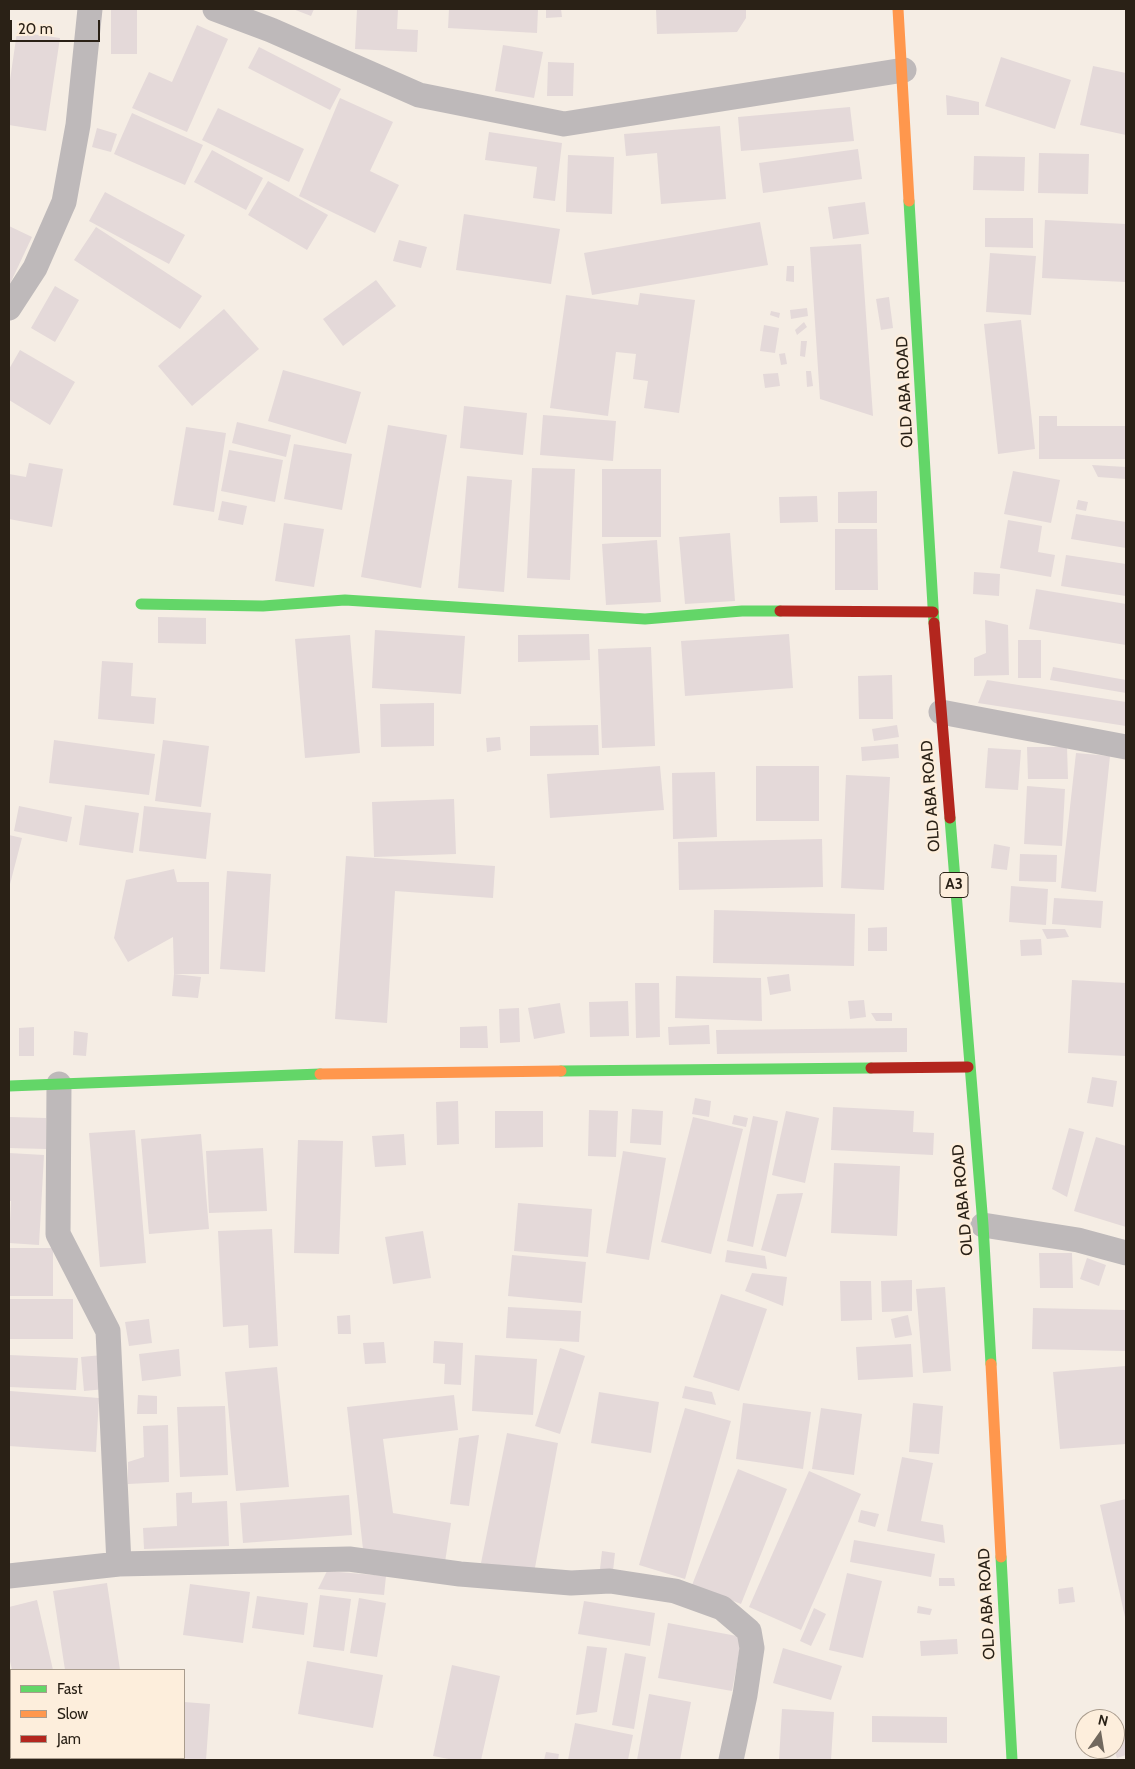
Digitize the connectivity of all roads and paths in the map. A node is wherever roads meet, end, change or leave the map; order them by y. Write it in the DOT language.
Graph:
graph roads {
  1 [pos="90,9"];
  2 [pos="215,9"];
  3 [pos="898,9"];
  4 [pos="904,70"];
  5 [pos="9,308"];
  6 [pos="141,604"];
  7 [pos="933,612"];
  8 [pos="941,712"];
  9 [pos="1126,747"];
  10 [pos="968,1066"];
  11 [pos="59,1084"];
  12 [pos="9,1086"];
  13 [pos="982,1225"];
  14 [pos="1126,1252"];
  15 [pos="119,1564"];
  16 [pos="9,1576"];
  17 [pos="731,1760"];
  18 [pos="1012,1760"];
  1 -- 5 [label="street"];
  2 -- 4 [label="street"];
  3 -- 4 [label="main road, OLD ABA ROAD / A3"];
  4 -- 7 [label="main road, OLD ABA ROAD / A3"];
  6 -- 7 [label="main road"];
  7 -- 8 [label="main road, OLD ABA ROAD / A3"];
  8 -- 9 [label="street"];
  8 -- 10 [label="main road, OLD ABA ROAD / A3"];
  10 -- 11 [label="main road"];
  10 -- 13 [label="main road, OLD ABA ROAD / A3"];
  11 -- 12 [label="main road"];
  11 -- 15 [label="street"];
  13 -- 14 [label="street"];
  13 -- 18 [label="main road, OLD ABA ROAD / A3"];
  15 -- 16 [label="street"];
  15 -- 17 [label="street"];
}
